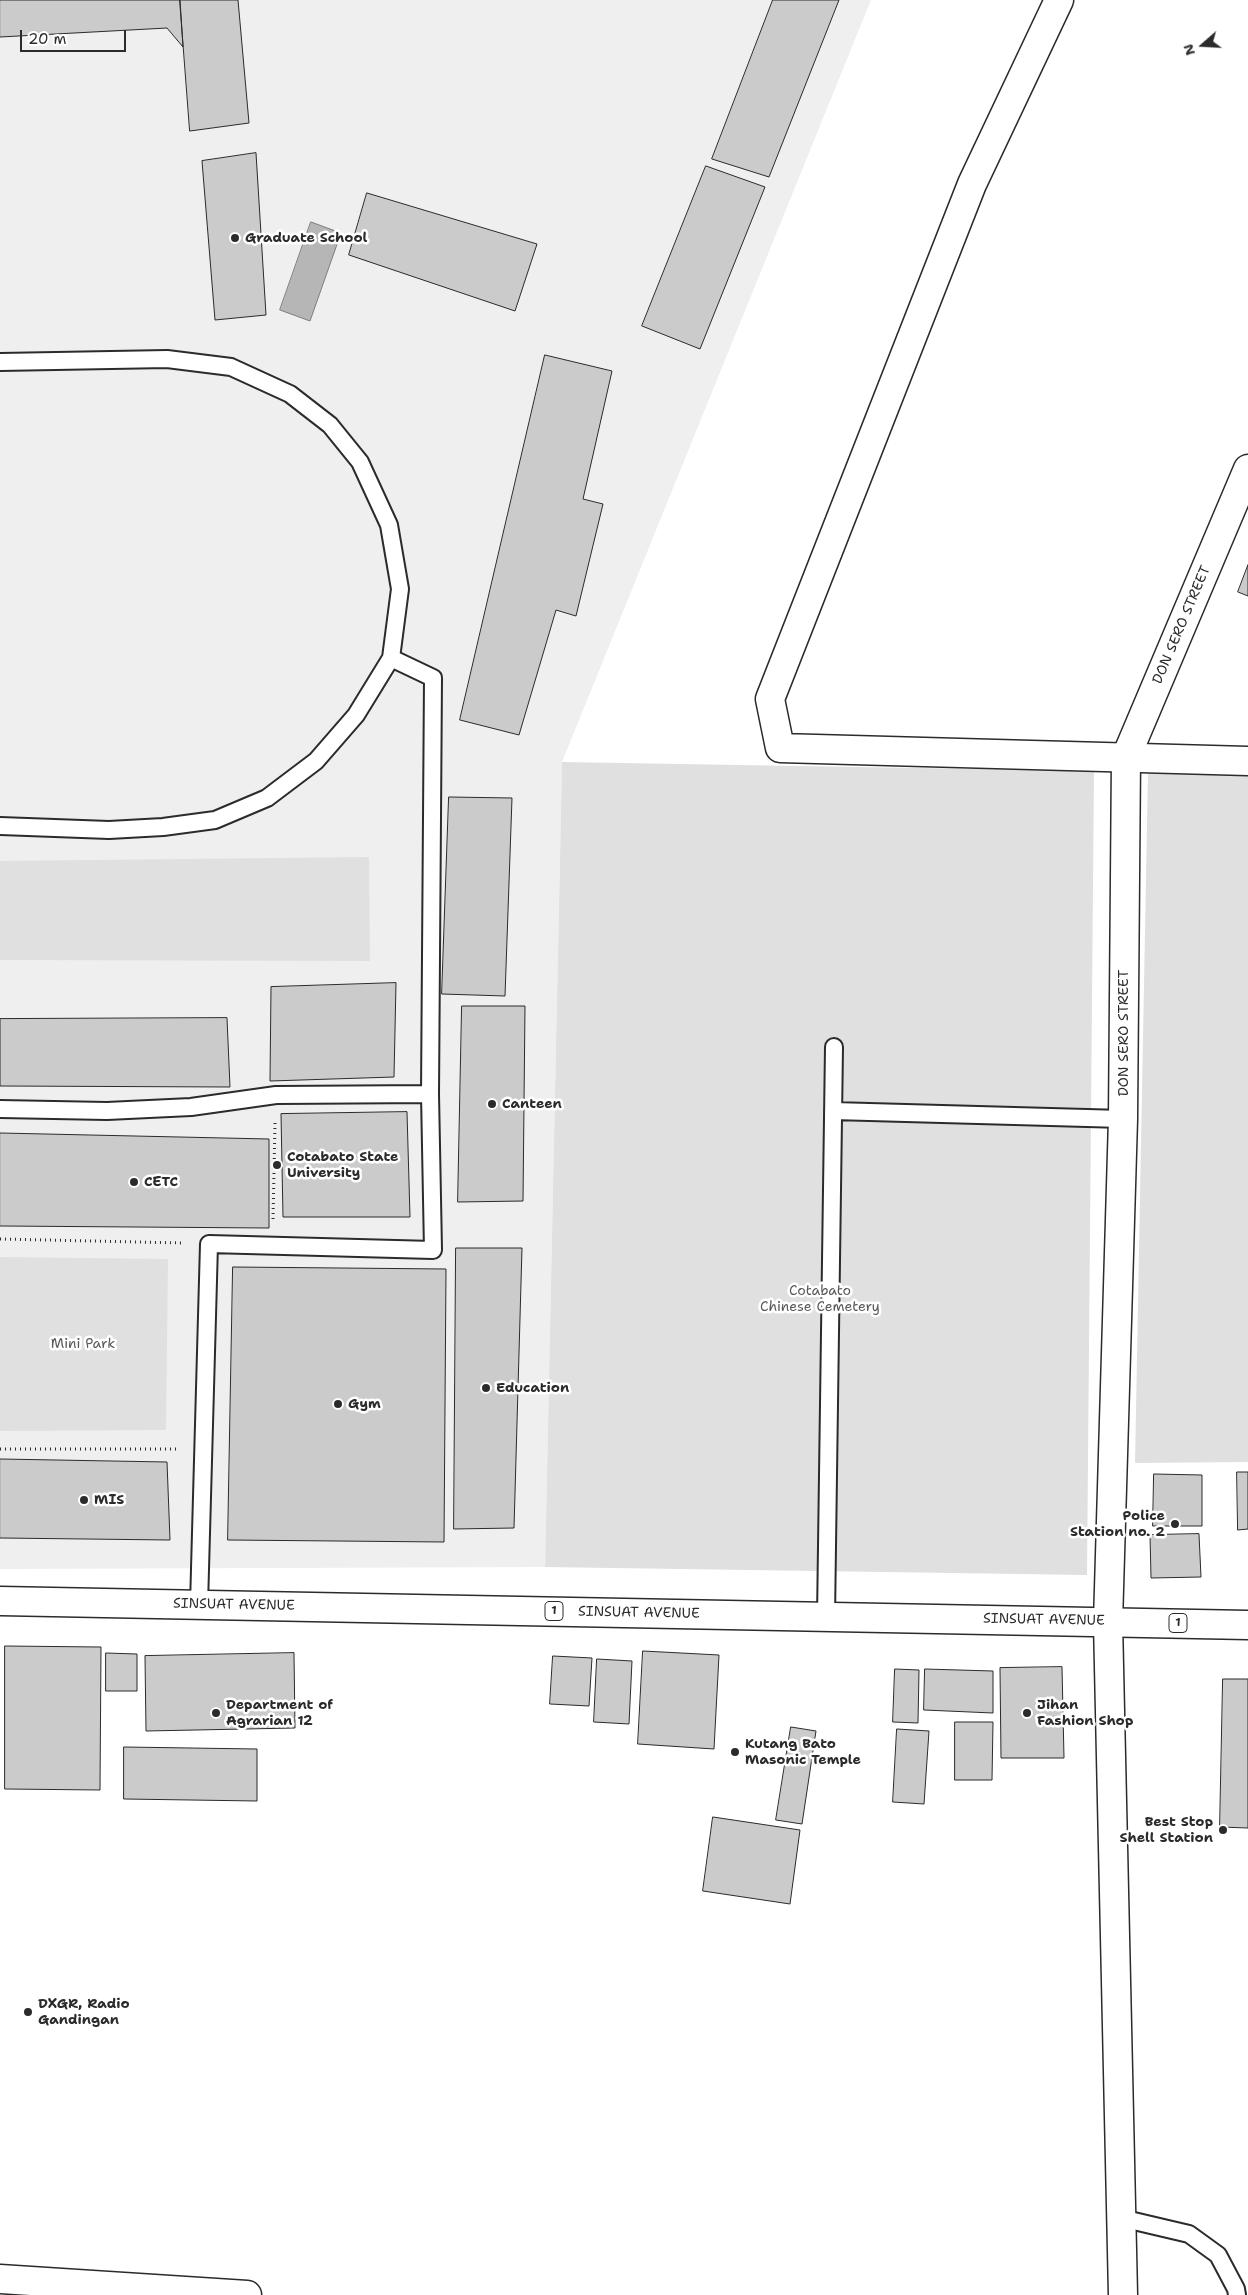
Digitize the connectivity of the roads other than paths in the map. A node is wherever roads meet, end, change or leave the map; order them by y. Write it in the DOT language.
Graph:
graph roads {
  1 [pos="1059,0"];
  2 [pos="0,362"];
  3 [pos="1248,469"];
  4 [pos="391,658"];
  5 [pos="1126,757"];
  6 [pos="1248,761"];
  7 [pos="0,826"];
  8 [pos="834,1047"];
  9 [pos="430,1094"];
  10 [pos="0,1109"];
  11 [pos="833,1111"];
  12 [pos="1123,1120"];
  13 [pos="0,1601"];
  14 [pos="199,1605"];
  15 [pos="826,1617"];
  16 [pos="1108,1622"];
  17 [pos="1248,1625"];
  18 [pos="1121,2218"];
  19 [pos="0,2279"];
  20 [pos="247,2295"];
  21 [pos="1123,2295"];
  22 [pos="1237,2295"];
  1 -- 5 [label="main road"];
  2 -- 4 [label="lane"];
  3 -- 5 [label="main road, DON SERO STREET"];
  4 -- 7 [label="lane"];
  4 -- 9 [label="lane"];
  5 -- 6 [label="main road"];
  5 -- 12 [label="main road, DON SERO STREET"];
  8 -- 11 [label="lane"];
  9 -- 10 [label="lane"];
  9 -- 14 [label="lane"];
  11 -- 12 [label="lane"];
  11 -- 15 [label="lane"];
  12 -- 16 [label="main road, DON SERO STREET"];
  13 -- 14 [label="main road, SINSUAT AVENUE / 1"];
  14 -- 15 [label="main road, SINSUAT AVENUE / 1"];
  15 -- 16 [label="main road, SINSUAT AVENUE / 1"];
  16 -- 17 [label="main road, SINSUAT AVENUE / 1"];
  16 -- 18 [label="main road, DON SERO STREET"];
  18 -- 21 [label="main road, DON SERO STREET"];
  18 -- 22 [label="lane"];
  19 -- 20 [label="main road"];
}
